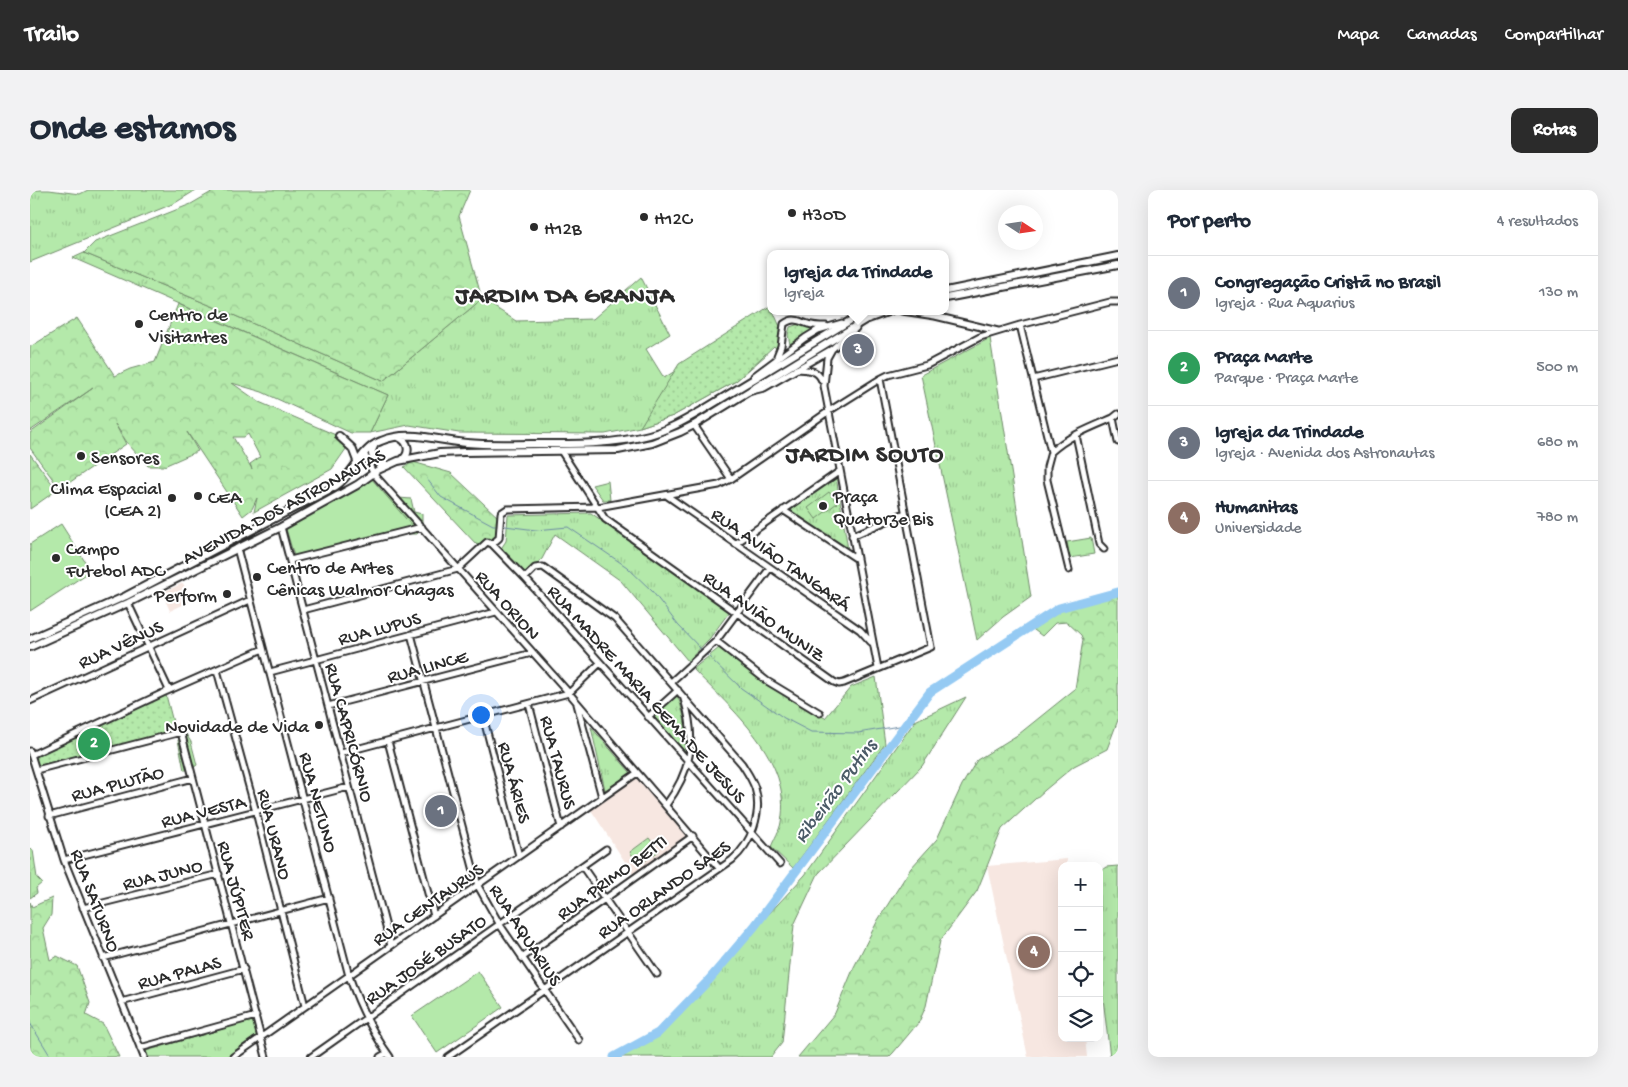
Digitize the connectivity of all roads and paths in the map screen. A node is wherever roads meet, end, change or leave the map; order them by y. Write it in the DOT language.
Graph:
graph roads {
  1 [pos="1118,256"];
  2 [pos="1118,265"];
  3 [pos="949,290"];
  4 [pos="949,297"];
  5 [pos="1118,302"];
  6 [pos="859,315"];
  7 [pos="879,315"];
  8 [pos="928,315"];
  9 [pos="934,316"];
  10 [pos="1020,325"];
  11 [pos="834,328"];
  12 [pos="999,331"];
  13 [pos="838,340"];
  14 [pos="832,349"];
  15 [pos="1118,358"];
  16 [pos="777,362"];
  17 [pos="796,369"];
  18 [pos="783,374"];
  19 [pos="880,379"];
  20 [pos="1033,379"];
  21 [pos="824,386"];
  22 [pos="829,411"];
  23 [pos="1118,414"];
  24 [pos="1113,418"];
  25 [pos="694,425"];
  26 [pos="1076,435"];
  27 [pos="339,436"];
  28 [pos="397,437"];
  29 [pos="378,442"];
  30 [pos="1118,442"];
  31 [pos="561,451"];
  32 [pos="1051,452"];
  33 [pos="364,453"];
  34 [pos="398,461"];
  35 [pos="357,462"];
  36 [pos="387,465"];
  37 [pos="840,471"];
  38 [pos="373,473"];
  39 [pos="731,479"];
  40 [pos="680,493"];
  41 [pos="666,495"];
  42 [pos="598,507"];
  43 [pos="686,510"];
  44 [pos="783,510"];
  45 [pos="905,513"];
  46 [pos="281,527"];
  47 [pos="422,527"];
  48 [pos="852,536"];
  49 [pos="492,544"];
  50 [pos="735,544"];
  51 [pos="237,548"];
  52 [pos="1104,549"];
  53 [pos="857,559"];
  54 [pos="290,560"];
  55 [pos="770,568"];
  56 [pos="458,569"];
  57 [pos="1069,570"];
  58 [pos="525,578"];
  59 [pos="250,600"];
  60 [pos="128,603"];
  61 [pos="303,610"];
  62 [pos="496,612"];
  63 [pos="738,614"];
  64 [pos="869,625"];
  65 [pos="860,630"];
  66 [pos="411,634"];
  67 [pos="30,639"];
  68 [pos="716,641"];
  69 [pos="872,643"];
  70 [pos="150,646"];
  71 [pos="32,648"];
  72 [pos="263,649"];
  73 [pos="532,653"];
  74 [pos="316,659"];
  75 [pos="600,663"];
  76 [pos="878,668"];
  77 [pos="217,670"];
  78 [pos="270,672"];
  79 [pos="423,682"];
  80 [pos="671,682"];
  81 [pos="169,690"];
  82 [pos="678,690"];
  83 [pos="569,693"];
  84 [pos="683,696"];
  85 [pos="30,701"];
  86 [pos="576,702"];
  87 [pos="529,704"];
  88 [pos="328,706"];
  89 [pos="820,713"];
  90 [pos="483,716"];
  91 [pos="648,717"];
  92 [pos="591,718"];
  93 [pos="703,719"];
  94 [pos="583,721"];
  95 [pos="690,723"];
  96 [pos="435,729"];
  97 [pos="388,741"];
  98 [pos="30,753"];
  99 [pos="341,753"];
  100 [pos="688,761"];
  101 [pos="36,770"];
  102 [pos="637,773"];
  103 [pos="193,778"];
  104 [pos="349,787"];
  105 [pos="602,797"];
  106 [pos="304,799"];
  107 [pos="666,805"];
  108 [pos="256,812"];
  109 [pos="49,816"];
  110 [pos="205,825"];
  111 [pos="561,827"];
  112 [pos="752,832"];
  113 [pos="693,836"];
  114 [pos="606,850"];
  115 [pos="520,856"];
  116 [pos="64,860"];
  117 [pos="780,864"];
  118 [pos="582,866"];
  119 [pos="719,868"];
  120 [pos="219,874"];
  121 [pos="478,886"];
  122 [pos="329,898"];
  123 [pos="604,899"];
  124 [pos="82,908"];
  125 [pos="280,911"];
  126 [pos="434,916"];
  127 [pos="232,924"];
  128 [pos="500,925"];
  129 [pos="627,932"];
  130 [pos="391,946"];
  131 [pos="103,958"];
  132 [pos="522,958"];
  133 [pos="244,969"];
  134 [pos="657,974"];
  135 [pos="349,976"];
  136 [pos="544,990"];
  137 [pos="122,1002"];
  138 [pos="305,1006"];
  139 [pos="256,1016"];
  140 [pos="366,1018"];
  141 [pos="261,1038"];
  142 [pos="579,1040"];
  143 [pos="140,1048"];
  144 [pos="388,1055"];
  145 [pos="144,1057"];
  146 [pos="233,1057"];
  147 [pos="266,1057"];
  148 [pos="311,1057"];
  149 [pos="380,1057"];
  150 [pos="448,1057"];
  1 -- 3 [label="main road"];
  2 -- 4 [label="main road"];
  5 -- 10 [label="street"];
  6 -- 11 [label="main road, AVENIDA DOS ASTRONAUTAS"];
  7 -- 13 [label="main road, AVENIDA DOS ASTRONAUTAS"];
  8 -- 9 [label="street"];
  9 -- 12 [label="street"];
  10 -- 12 [label="street"];
  10 -- 20 [label="street"];
  11 -- 13 [label="street"];
  11 -- 16 [label="main road, AVENIDA DOS ASTRONAUTAS"];
  11 -- 16 [label="street"];
  12 -- 19 [label="street"];
  13 -- 14 [label="street"];
  13 -- 18 [label="main road, AVENIDA DOS ASTRONAUTAS"];
  14 -- 17 [label="street"];
  14 -- 21 [label="street"];
  15 -- 20 [label="street"];
  16 -- 18 [label="street"];
  16 -- 28 [label="main road, AVENIDA DOS ASTRONAUTAS"];
  17 -- 18 [label="street"];
  17 -- 21 [label="street"];
  18 -- 25 [label="main road, AVENIDA DOS ASTRONAUTAS"];
  19 -- 22 [label="street"];
  19 -- 45 [label="street"];
  20 -- 32 [label="street"];
  21 -- 22 [label="street"];
  22 -- 37 [label="street"];
  22 -- 39 [label="street"];
  23 -- 24 [label="street"];
  24 -- 26 [label="street"];
  24 -- 30 [label="street"];
  25 -- 31 [label="main road, AVENIDA DOS ASTRONAUTAS"];
  25 -- 39 [label="street"];
  26 -- 32 [label="street"];
  26 -- 52 [label="street"];
  27 -- 35 [label="main road"];
  28 -- 29 [label="main road, AVENIDA DOS ASTRONAUTAS"];
  28 -- 34 [label="main road"];
  29 -- 33 [label="main road, AVENIDA DOS ASTRONAUTAS"];
  29 -- 36 [label="main road"];
  31 -- 34 [label="main road, AVENIDA DOS ASTRONAUTAS"];
  31 -- 42 [label="street, RUA AVIÃO MUNIZ"];
  32 -- 57 [label="street"];
  33 -- 35 [label="main road, AVENIDA DOS ASTRONAUTAS"];
  33 -- 38 [label="street, RUA ORION"];
  34 -- 36 [label="main road, AVENIDA DOS ASTRONAUTAS"];
  35 -- 67 [label="main road, AVENIDA DOS ASTRONAUTAS"];
  36 -- 38 [label="main road, AVENIDA DOS ASTRONAUTAS"];
  37 -- 44 [label="street"];
  37 -- 48 [label="street"];
  38 -- 46 [label="main road, AVENIDA DOS ASTRONAUTAS"];
  38 -- 47 [label="street, RUA ORION"];
  39 -- 40 [label="street"];
  40 -- 41 [label="street"];
  40 -- 43 [label="street, RUA AVIÃO TANGARÁ"];
  41 -- 42 [label="street"];
  41 -- 43 [label="street, RUA AVIÃO TANGARÁ"];
  42 -- 49 [label="street"];
  42 -- 63 [label="street, RUA AVIÃO MUNIZ"];
  43 -- 50 [label="street, RUA AVIÃO TANGARÁ"];
  44 -- 50 [label="street"];
  44 -- 53 [label="street"];
  45 -- 48 [label="street"];
  45 -- 76 [label="street, RUA AVIÃO MUNIZ"];
  46 -- 51 [label="main road, AVENIDA DOS ASTRONAUTAS"];
  46 -- 54 [label="street, RUA CAPRICÓRNIO"];
  47 -- 54 [label="street"];
  47 -- 56 [label="street, RUA ORION"];
  48 -- 53 [label="street"];
  49 -- 56 [label="street"];
  49 -- 58 [label="street, RUA MADRE MARIA GEMA DE JESUS"];
  50 -- 55 [label="street, RUA AVIÃO TANGARÁ"];
  51 -- 59 [label="street, RUA NETUNO"];
  51 -- 60 [label="main road, AVENIDA DOS ASTRONAUTAS"];
  53 -- 64 [label="street"];
  54 -- 61 [label="street, RUA CAPRICÓRNIO"];
  55 -- 63 [label="street"];
  55 -- 65 [label="street, RUA AVIÃO TANGARÁ"];
  56 -- 61 [label="street"];
  56 -- 62 [label="street, RUA ORION"];
  58 -- 75 [label="street, RUA MADRE MARIA GEMA DE JESUS"];
  58 -- 80 [label="street, RUA ORLANDO SAES"];
  59 -- 70 [label="street, RUA VÊNUS"];
  59 -- 72 [label="street, RUA NETUNO"];
  60 -- 70 [label="street"];
  60 -- 71 [label="main road, AVENIDA DOS ASTRONAUTAS"];
  61 -- 74 [label="street, RUA CAPRICÓRNIO"];
  62 -- 66 [label="street, RUA LUPUS"];
  62 -- 73 [label="street, RUA ORION"];
  63 -- 68 [label="street"];
  63 -- 76 [label="street, RUA AVIÃO MUNIZ"];
  64 -- 65 [label="street, RUA AVIÃO TANGARÁ"];
  64 -- 69 [label="street"];
  65 -- 69 [label="street, RUA AVIÃO TANGARÁ"];
  66 -- 74 [label="street, RUA LUPUS"];
  66 -- 79 [label="street, RUA AQUARIUS"];
  68 -- 80 [label="street"];
  68 -- 89 [label="street"];
  69 -- 76 [label="street"];
  70 -- 81 [label="street"];
  70 -- 85 [label="street, RUA VÊNUS"];
  72 -- 77 [label="street"];
  72 -- 78 [label="street, RUA NETUNO"];
  73 -- 79 [label="street, RUA LINCE"];
  73 -- 83 [label="street, RUA ORION"];
  74 -- 78 [label="street, RUA LUPUS"];
  74 -- 88 [label="street, RUA CAPRICÓRNIO"];
  75 -- 83 [label="street"];
  75 -- 91 [label="street, RUA MADRE MARIA GEMA DE JESUS"];
  77 -- 81 [label="street"];
  77 -- 108 [label="street, RUA URANO"];
  78 -- 106 [label="street, RUA NETUNO"];
  79 -- 88 [label="street, RUA LINCE"];
  79 -- 96 [label="street, RUA AQUARIUS"];
  80 -- 82 [label="street, RUA ORLANDO SAES"];
  81 -- 98 [label="street"];
  82 -- 84 [label="street, RUA ORLANDO SAES"];
  82 -- 91 [label="street"];
  83 -- 86 [label="street, RUA ORION"];
  83 -- 87 [label="street"];
  84 -- 93 [label="street, RUA ORLANDO SAES"];
  84 -- 95 [label="street"];
  86 -- 92 [label="street, RUA ORION"];
  86 -- 94 [label="street"];
  87 -- 90 [label="street"];
  87 -- 111 [label="street, RUA TAURUS"];
  88 -- 99 [label="street, RUA CAPRICÓRNIO"];
  90 -- 96 [label="street"];
  90 -- 115 [label="street, RUA ÁRIES"];
  91 -- 100 [label="street, RUA MADRE MARIA GEMA DE JESUS"];
  92 -- 94 [label="street"];
  92 -- 102 [label="street, RUA ORION"];
  93 -- 95 [label="street"];
  93 -- 112 [label="street, RUA ORLANDO SAES"];
  94 -- 105 [label="street"];
  95 -- 100 [label="street"];
  96 -- 97 [label="street"];
  96 -- 121 [label="street, RUA AQUARIUS"];
  97 -- 99 [label="street"];
  97 -- 126 [label="street"];
  98 -- 101 [label="street, RUA SATURNO"];
  99 -- 104 [label="street, RUA CAPRICÓRNIO"];
  100 -- 107 [label="street"];
  100 -- 112 [label="street, RUA MADRE MARIA GEMA DE JESUS"];
  101 -- 103 [label="street, RUA JÚPITER"];
  101 -- 109 [label="street, RUA SATURNO"];
  102 -- 105 [label="street, RUA CENTAURUS"];
  102 -- 107 [label="street, RUA ORION"];
  103 -- 109 [label="street, RUA PLUTÃO"];
  103 -- 110 [label="street, RUA JÚPITER"];
  104 -- 106 [label="street, RUA VESTA"];
  104 -- 130 [label="street, RUA CAPRICÓRNIO"];
  105 -- 111 [label="street, RUA CENTAURUS"];
  106 -- 108 [label="street, RUA VESTA"];
  106 -- 122 [label="street, RUA NETUNO"];
  107 -- 113 [label="street, RUA ORION"];
  108 -- 110 [label="street, RUA VESTA"];
  108 -- 125 [label="street, RUA URANO"];
  109 -- 116 [label="street, RUA SATURNO"];
  110 -- 116 [label="street, RUA VESTA"];
  110 -- 120 [label="street, RUA JÚPITER"];
  111 -- 115 [label="street, RUA CENTAURUS"];
  112 -- 117 [label="street, RUA MADRE MARIA GEMA DE JESUS"];
  112 -- 119 [label="street, RUA ORLANDO SAES"];
  113 -- 119 [label="street, RUA ORION"];
  113 -- 123 [label="street, RUA PRIMO BETTI"];
  114 -- 118 [label="street, RUA JOSÉ BUSATO"];
  115 -- 121 [label="street, RUA CENTAURUS"];
  116 -- 124 [label="street, RUA SATURNO"];
  118 -- 123 [label="street"];
  118 -- 128 [label="street, RUA JOSÉ BUSATO"];
  119 -- 129 [label="street, RUA ORLANDO SAES"];
  120 -- 124 [label="street, RUA JUNO"];
  120 -- 127 [label="street, RUA JÚPITER"];
  121 -- 126 [label="street, RUA CENTAURUS"];
  121 -- 128 [label="street, RUA AQUARIUS"];
  122 -- 125 [label="street"];
  122 -- 135 [label="street, RUA NETUNO"];
  123 -- 129 [label="street"];
  123 -- 132 [label="street, RUA PRIMO BETTI"];
  124 -- 131 [label="street, RUA SATURNO"];
  125 -- 127 [label="street"];
  125 -- 138 [label="street, RUA URANO"];
  126 -- 130 [label="street, RUA CENTAURUS"];
  127 -- 131 [label="street"];
  127 -- 133 [label="street, RUA JÚPITER"];
  128 -- 132 [label="street, RUA AQUARIUS"];
  128 -- 140 [label="street, RUA JOSÉ BUSATO"];
  129 -- 134 [label="street"];
  129 -- 136 [label="street, RUA ORLANDO SAES"];
  130 -- 135 [label="street, RUA CENTAURUS"];
  131 -- 137 [label="street, RUA SATURNO"];
  132 -- 136 [label="street, RUA AQUARIUS"];
  133 -- 137 [label="street, RUA PALAS"];
  133 -- 139 [label="street, RUA JÚPITER"];
  135 -- 138 [label="street, RUA CENTAURUS"];
  135 -- 140 [label="street, RUA NETUNO"];
  136 -- 142 [label="street, RUA AQUARIUS"];
  136 -- 150 [label="street, RUA ORLANDO SAES"];
  137 -- 143 [label="street, RUA SATURNO"];
  138 -- 141 [label="street, RUA CENTAURUS"];
  139 -- 141 [label="street, RUA JÚPITER"];
  139 -- 143 [label="street"];
  140 -- 144 [label="street, RUA NETUNO"];
  140 -- 148 [label="street, RUA JOSÉ BUSATO"];
  141 -- 146 [label="street, RUA CENTAURUS"];
  141 -- 147 [label="street, RUA JÚPITER"];
  143 -- 145 [label="street, RUA SATURNO"];
  144 -- 149 [label="street"];
}
